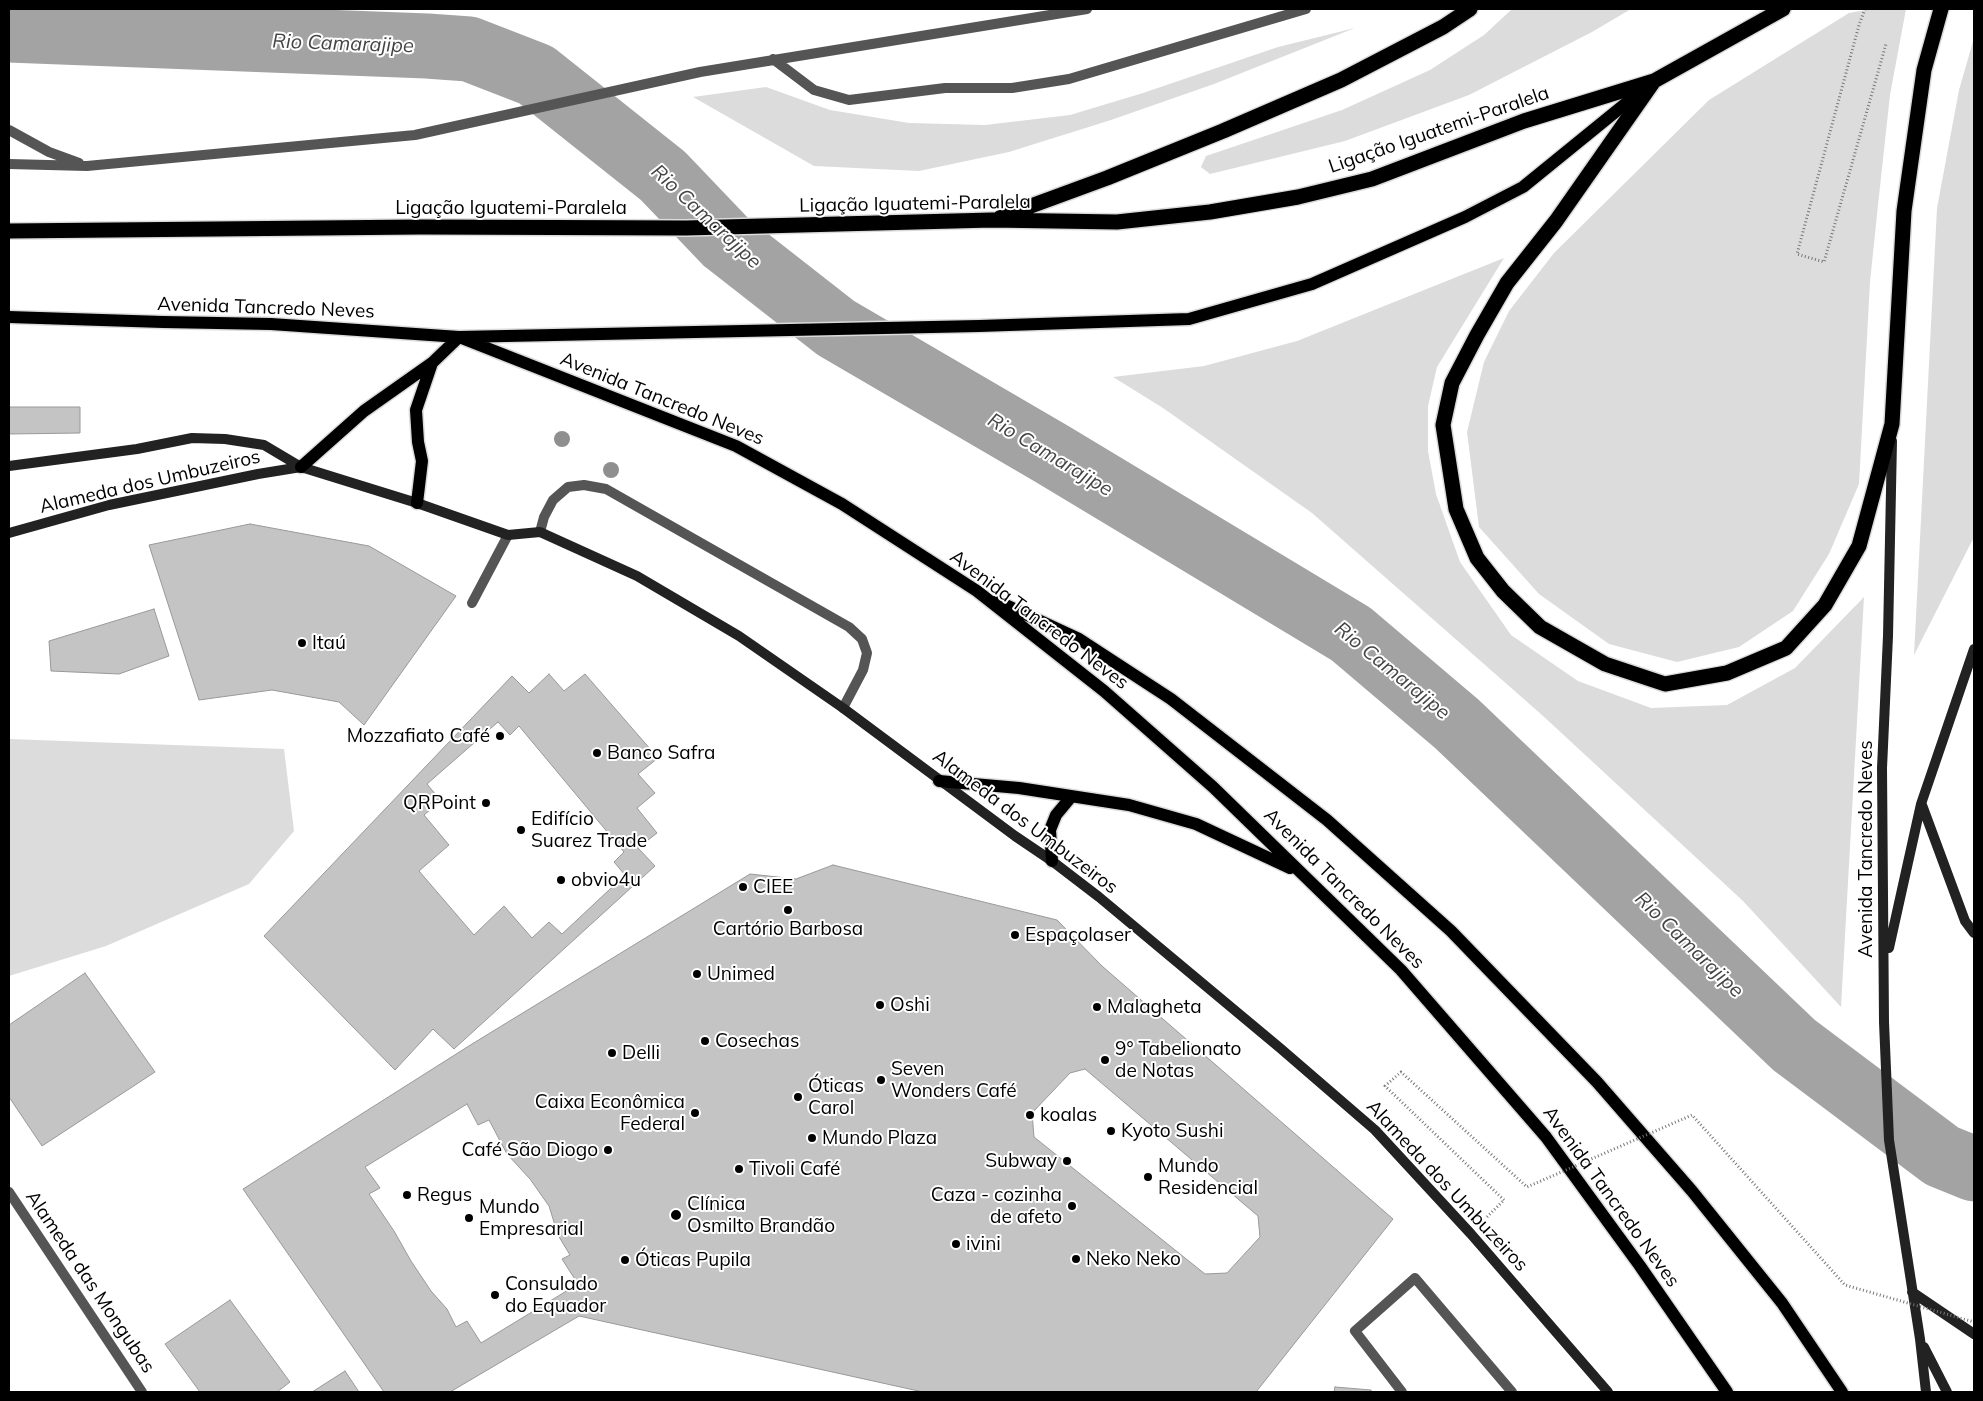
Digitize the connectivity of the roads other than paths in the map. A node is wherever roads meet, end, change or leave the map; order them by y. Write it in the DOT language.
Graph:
graph roads {
  1 [pos="1087,9"];
  2 [pos="1306,9"];
  3 [pos="1470,9"];
  4 [pos="1783,9"];
  5 [pos="1941,9"];
  6 [pos="773,59"];
  7 [pos="1654,81"];
  8 [pos="9,130"];
  9 [pos="9,164"];
  10 [pos="86,166"];
  11 [pos="992,220"];
  12 [pos="9,231"];
  13 [pos="9,317"];
  14 [pos="459,337"];
  15 [pos="432,363"];
  16 [pos="1892,424"];
  17 [pos="9,466"];
  18 [pos="300,467"];
  19 [pos="417,503"];
  20 [pos="540,532"];
  21 [pos="9,534"];
  22 [pos="508,535"];
  23 [pos="976,592"];
  24 [pos="472,603"];
  25 [pos="1974,649"];
  26 [pos="843,708"];
  27 [pos="939,781"];
  28 [pos="1071,797"];
  29 [pos="1921,804"];
  30 [pos="1052,861"];
  31 [pos="1300,872"];
  32 [pos="1974,933"];
  33 [pos="1885,966"];
  34 [pos="9,1192"];
  35 [pos="1912,1292"];
  36 [pos="1974,1334"];
  37 [pos="1920,1339"];
  38 [pos="142,1392"];
  39 [pos="1402,1392"];
  40 [pos="1512,1392"];
  41 [pos="1608,1392"];
  42 [pos="1727,1392"];
  43 [pos="1842,1392"];
  44 [pos="1926,1392"];
  45 [pos="1946,1392"];
  1 -- 6 [label="street"];
  2 -- 6 [label="street"];
  3 -- 11 [label="highway"];
  4 -- 7 [label="highway, Ligação Iguatemi-Paralela"];
  5 -- 16 [label="highway"];
  6 -- 10 [label="street"];
  7 -- 11 [label="highway, Ligação Iguatemi-Paralela"];
  7 -- 14 [label="main road"];
  7 -- 16 [label="highway"];
  8 -- 10 [label="street"];
  9 -- 10 [label="street"];
  11 -- 12 [label="highway, Ligação Iguatemi-Paralela"];
  13 -- 14 [label="main road, Avenida Tancredo Neves"];
  14 -- 15 [label="main road"];
  14 -- 23 [label="main road, Avenida Tancredo Neves"];
  15 -- 18 [label="main road"];
  15 -- 19 [label="main road"];
  16 -- 33 [label="street, Avenida Tancredo Neves"];
  17 -- 18 [label="street, Alameda dos Umbuzeiros"];
  18 -- 19 [label="street, Alameda dos Umbuzeiros"];
  18 -- 21 [label="street, Alameda dos Umbuzeiros"];
  19 -- 22 [label="street, Alameda dos Umbuzeiros"];
  20 -- 22 [label="street, Alameda dos Umbuzeiros"];
  20 -- 26 [label="street, Alameda dos Umbuzeiros"];
  20 -- 26 [label="street"];
  22 -- 24 [label="street"];
  23 -- 31 [label="main road, Avenida Tancredo Neves"];
  23 -- 43 [label="main road"];
  25 -- 29 [label="street"];
  26 -- 27 [label="street, Alameda dos Umbuzeiros"];
  27 -- 28 [label="main road"];
  27 -- 30 [label="street, Alameda dos Umbuzeiros"];
  28 -- 30 [label="main road"];
  28 -- 31 [label="main road"];
  29 -- 32 [label="street"];
  29 -- 33 [label="street"];
  30 -- 41 [label="street, Alameda dos Umbuzeiros"];
  31 -- 42 [label="main road, Avenida Tancredo Neves"];
  33 -- 35 [label="street, Avenida Tancredo Neves"];
  34 -- 38 [label="street, Alameda das Mongubas"];
  35 -- 36 [label="street"];
  35 -- 37 [label="street, Avenida Tancredo Neves"];
  37 -- 44 [label="street"];
  37 -- 45 [label="street"];
  39 -- 40 [label="street"];
}
